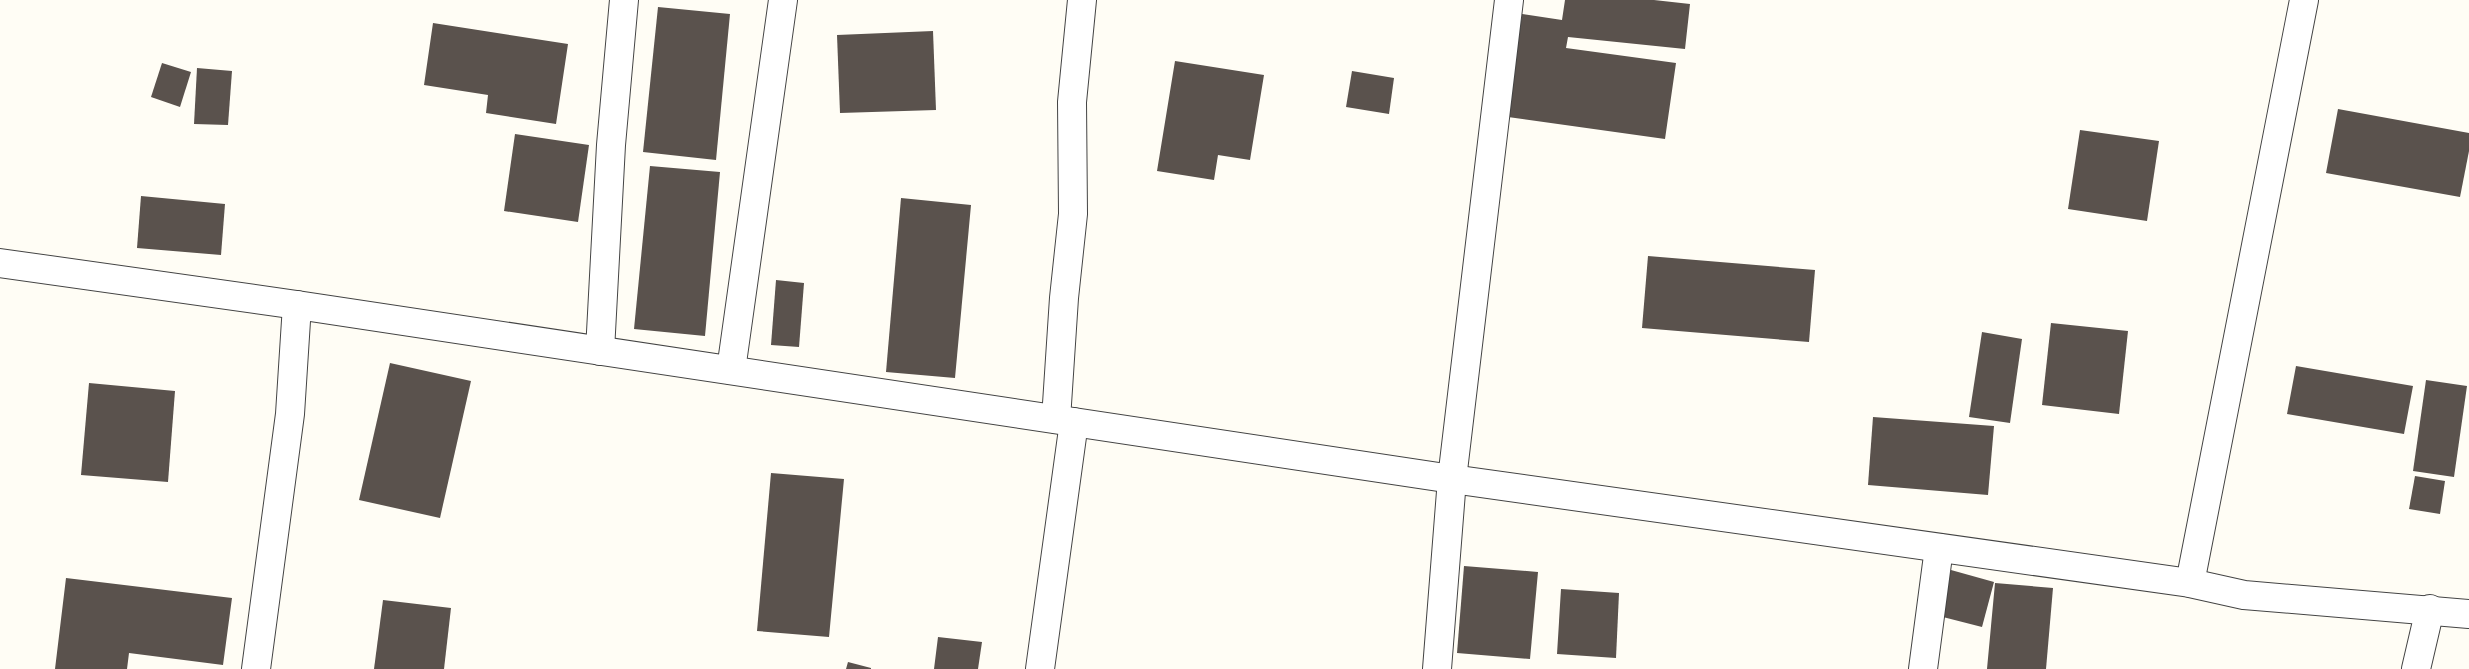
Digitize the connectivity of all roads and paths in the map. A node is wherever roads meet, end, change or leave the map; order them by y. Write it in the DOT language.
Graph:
graph roads {
  1 [pos="624,0"];
  2 [pos="783,0"];
  3 [pos="1082,0"];
  4 [pos="1509,0"];
  5 [pos="2304,0"];
  6 [pos="0,263"];
  7 [pos="297,305"];
  8 [pos="600,350"];
  9 [pos="730,370"];
  10 [pos="1065,420"];
  11 [pos="1452,479"];
  12 [pos="1939,548"];
  13 [pos="2190,583"];
  14 [pos="2430,609"];
  15 [pos="2469,614"];
  16 [pos="256,669"];
  17 [pos="1040,669"];
  18 [pos="1437,669"];
  19 [pos="1923,669"];
  20 [pos="2416,669"];
  1 -- 8 [label="street"];
  2 -- 9 [label="street"];
  3 -- 10 [label="street"];
  4 -- 11 [label="street"];
  5 -- 13 [label="street"];
  6 -- 7 [label="street"];
  7 -- 8 [label="street"];
  7 -- 16 [label="street"];
  8 -- 9 [label="street"];
  9 -- 10 [label="street"];
  10 -- 11 [label="street"];
  10 -- 17 [label="street"];
  11 -- 12 [label="street"];
  11 -- 18 [label="street"];
  12 -- 13 [label="street"];
  12 -- 19 [label="street"];
  13 -- 14 [label="street"];
  14 -- 15 [label="street"];
  14 -- 20 [label="street"];
}
